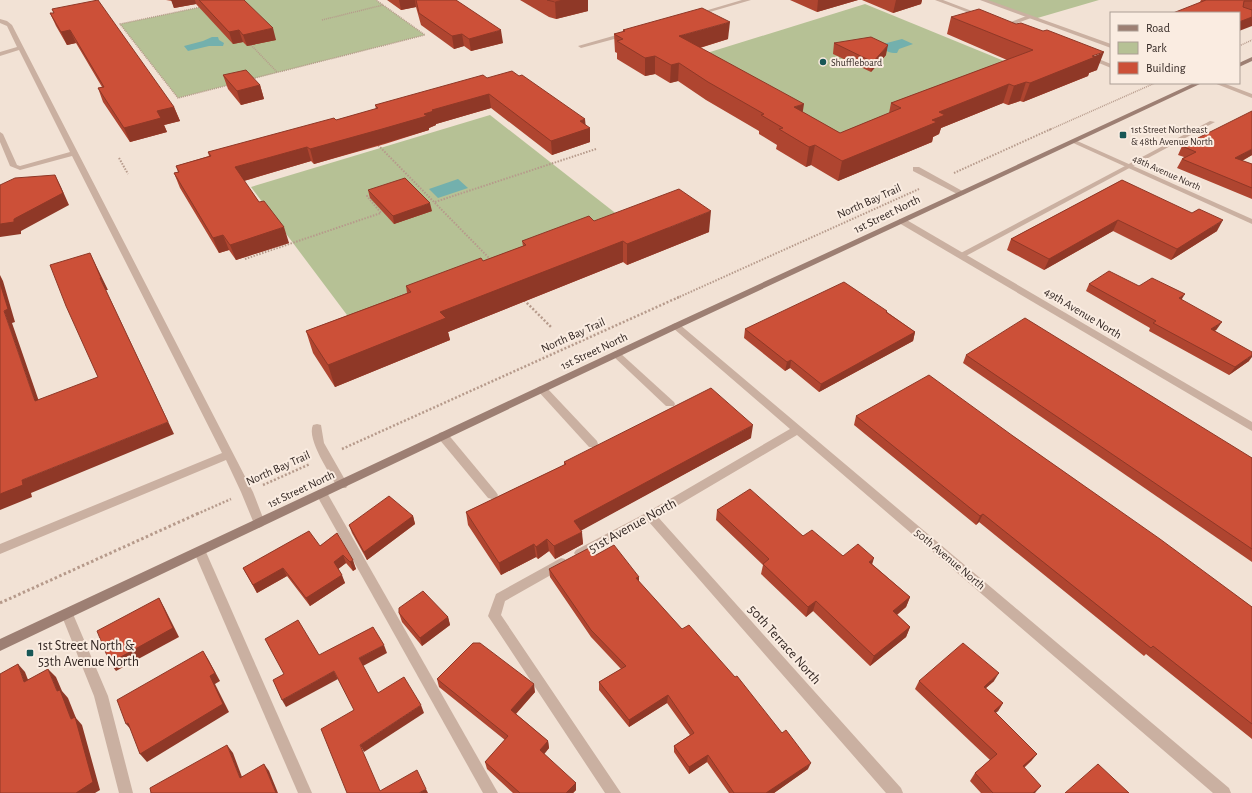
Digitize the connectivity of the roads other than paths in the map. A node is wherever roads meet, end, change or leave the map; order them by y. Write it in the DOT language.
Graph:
graph roads {
  1 [pos="748,0"];
  2 [pos="938,0"];
  3 [pos="983,0"];
  4 [pos="686,17"];
  5 [pos="1029,17"];
  6 [pos="992,20"];
  7 [pos="0,21"];
  8 [pos="999,23"];
  9 [pos="1006,25"];
  10 [pos="1018,30"];
  11 [pos="634,32"];
  12 [pos="581,46"];
  13 [pos="1110,46"];
  14 [pos="20,48"];
  15 [pos="0,54"];
  16 [pos="1080,54"];
  17 [pos="1252,59"];
  18 [pos="1240,65"];
  19 [pos="1110,66"];
  20 [pos="1198,84"];
  21 [pos="1220,84"];
  22 [pos="1252,96"];
  23 [pos="1212,122"];
  24 [pos="0,134"];
  25 [pos="1073,141"];
  26 [pos="75,153"];
  27 [pos="1130,167"];
  28 [pos="916,169"];
  29 [pos="962,193"];
  30 [pos="902,221"];
  31 [pos="1252,222"];
  32 [pos="961,255"];
  33 [pos="676,326"];
  34 [pos="616,354"];
  35 [pos="542,390"];
  36 [pos="670,404"];
  37 [pos="1252,427"];
  38 [pos="317,428"];
  39 [pos="798,429"];
  40 [pos="444,436"];
  41 [pos="593,444"];
  42 [pos="228,455"];
  43 [pos="342,484"];
  44 [pos="322,494"];
  45 [pos="492,495"];
  46 [pos="650,516"];
  47 [pos="259,523"];
  48 [pos="0,549"];
  49 [pos="200,552"];
  50 [pos="67,614"];
  51 [pos="0,645"];
  52 [pos="126,793"];
  53 [pos="305,793"];
  54 [pos="491,793"];
  55 [pos="614,793"];
  56 [pos="896,793"];
  57 [pos="1224,793"];
  1 -- 4 [label="street"];
  2 -- 6 [label="street"];
  3 -- 5 [label="street"];
  5 -- 9 [label="street"];
  5 -- 13 [label="street"];
  7 -- 14 [label="street"];
  8 -- 9 [label="street"];
  9 -- 10 [label="street"];
  11 -- 12 [label="street"];
  14 -- 15 [label="street"];
  14 -- 26 [label="street"];
  16 -- 19 [label="street"];
  17 -- 18 [label="street"];
  20 -- 25 [label="street, 1st Street North"];
  21 -- 22 [label="street"];
  23 -- 27 [label="street"];
  24 -- 26 [label="street"];
  25 -- 27 [label="street, 48th Avenue North"];
  25 -- 29 [label="street, 1st Street North"];
  26 -- 42 [label="street"];
  27 -- 31 [label="street, 48th Avenue North"];
  27 -- 32 [label="street"];
  28 -- 29 [label="street"];
  29 -- 30 [label="street, 1st Street North"];
  30 -- 32 [label="street, 49th Avenue North"];
  30 -- 33 [label="street, 1st Street North"];
  32 -- 37 [label="street, 49th Avenue North"];
  33 -- 34 [label="street, 1st Street North"];
  33 -- 39 [label="street, 50th Avenue North"];
  34 -- 35 [label="street, 1st Street North"];
  34 -- 36 [label="street"];
  35 -- 40 [label="street, 1st Street North"];
  35 -- 41 [label="street"];
  38 -- 43 [label="street"];
  39 -- 46 [label="street, 51st Avenue North"];
  39 -- 57 [label="street, 50th Avenue North"];
  40 -- 43 [label="street, 1st Street North"];
  40 -- 45 [label="street"];
  42 -- 47 [label="street"];
  42 -- 48 [label="street"];
  43 -- 44 [label="street, 1st Street North"];
  44 -- 47 [label="street, 1st Street North"];
  44 -- 54 [label="street"];
  46 -- 55 [label="street, 51st Avenue North"];
  46 -- 56 [label="street, 50th Terrace North"];
  47 -- 49 [label="street, 1st Street North"];
  49 -- 50 [label="street, 1st Street North"];
  49 -- 53 [label="street"];
  50 -- 51 [label="street, 1st Street North"];
  50 -- 52 [label="street"];
}
